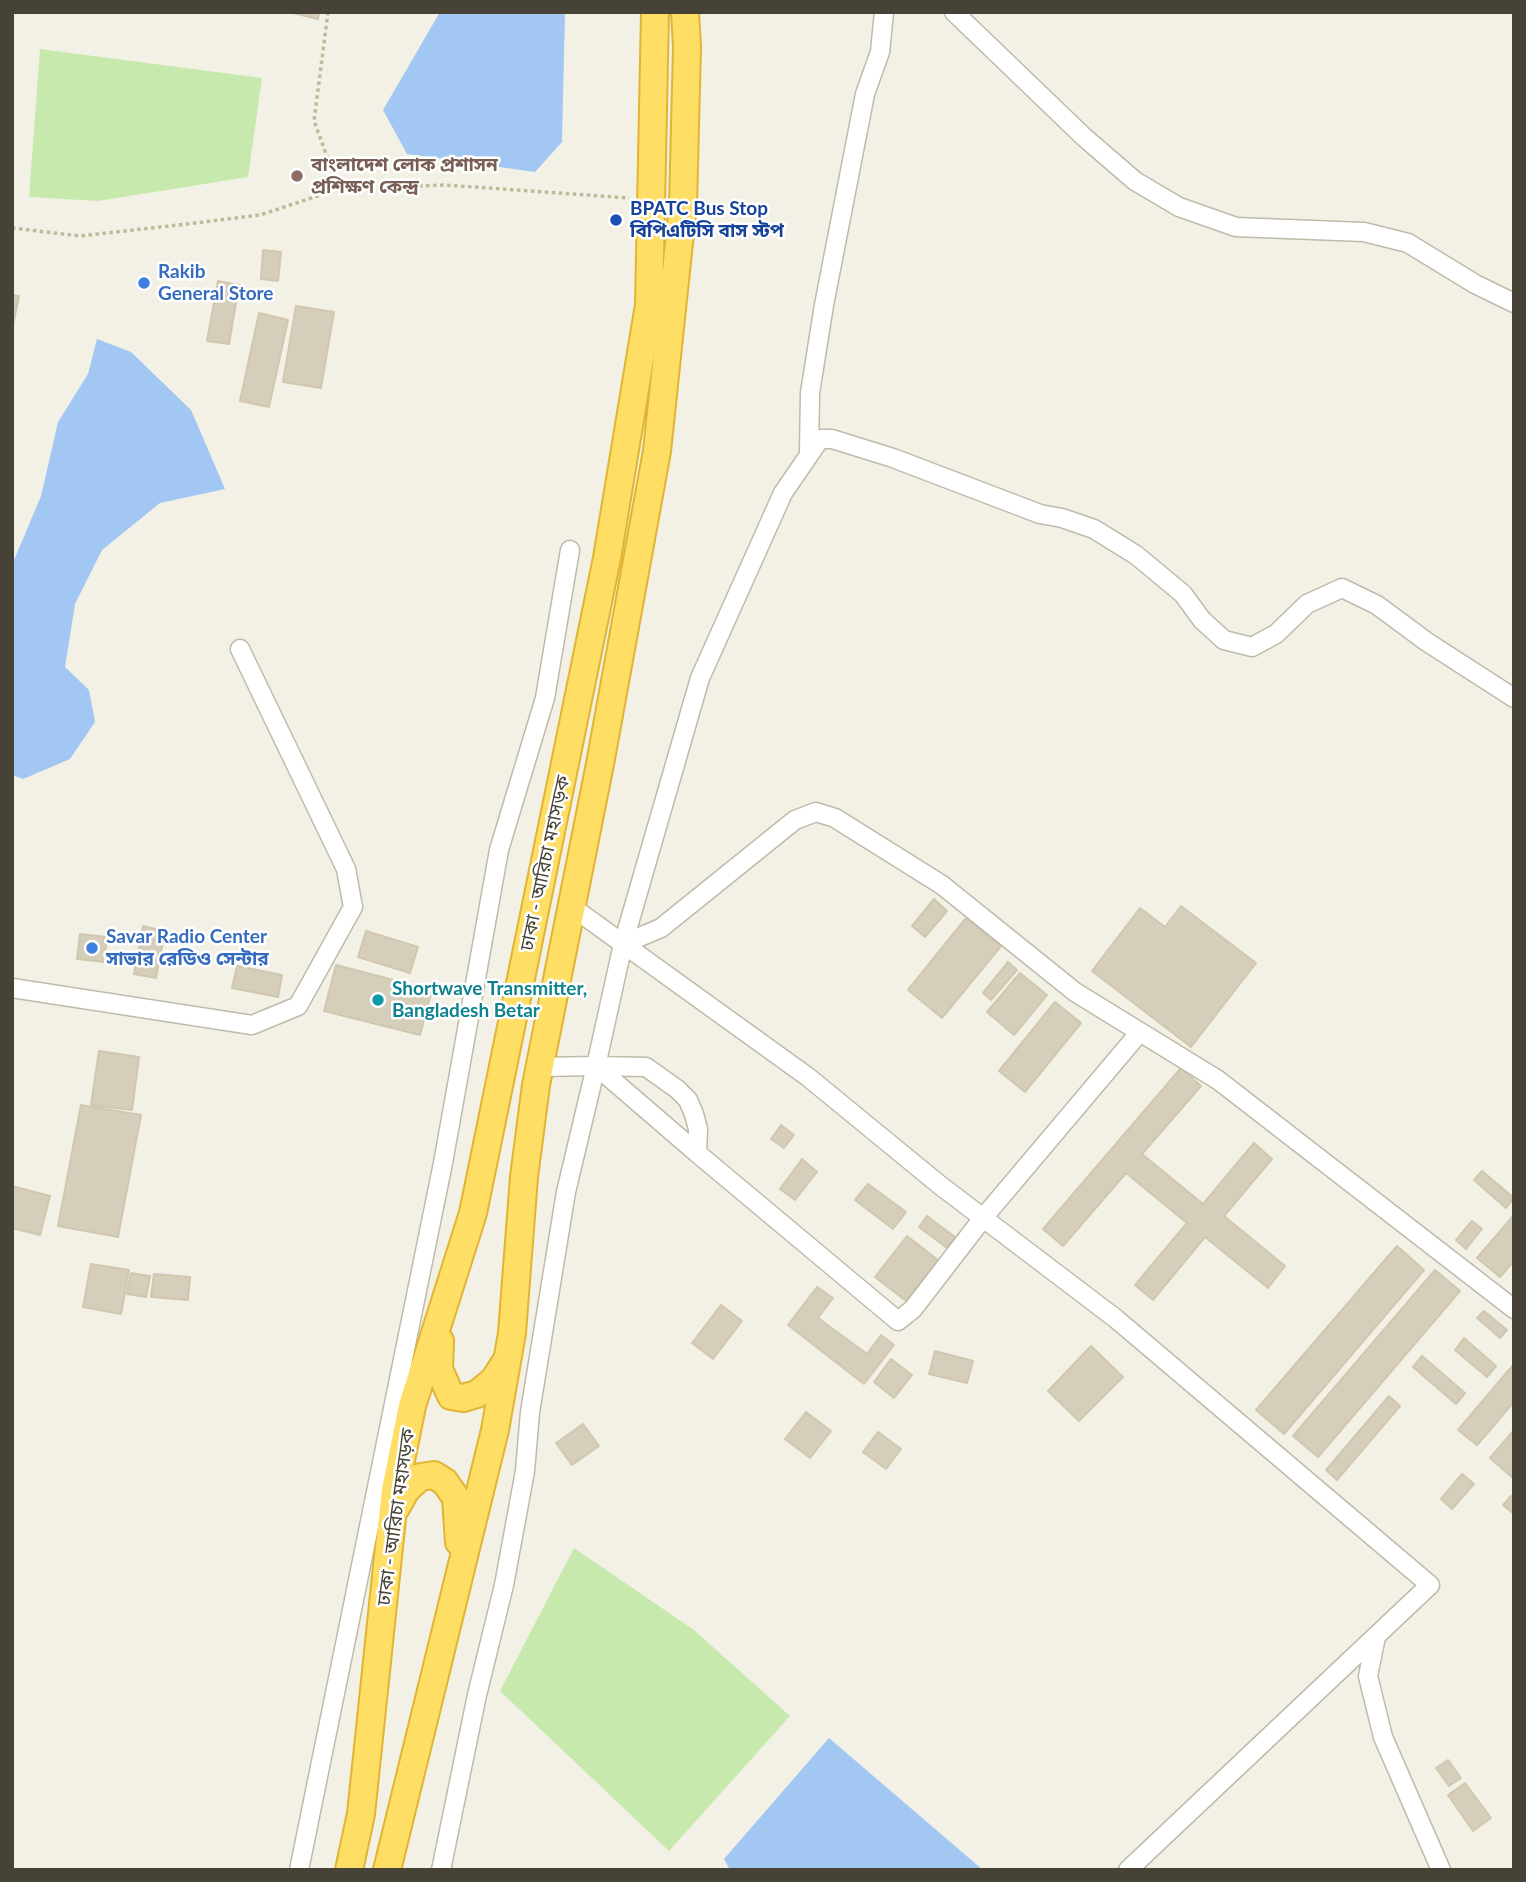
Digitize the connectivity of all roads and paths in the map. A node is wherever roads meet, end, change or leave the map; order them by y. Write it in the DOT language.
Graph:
graph roads {
  1 [pos="328,12"];
  2 [pos="655,12"];
  3 [pos="685,12"];
  4 [pos="884,12"];
  5 [pos="954,12"];
  6 [pos="339,189"];
  7 [pos="652,200"];
  8 [pos="12,228"];
  9 [pos="1514,303"];
  10 [pos="809,452"];
  11 [pos="570,550"];
  12 [pos="240,649"];
  13 [pos="1514,698"];
  14 [pos="572,908"];
  15 [pos="623,944"];
  16 [pos="12,988"];
  17 [pos="1140,1032"];
  18 [pos="596,1066"];
  19 [pos="540,1067"];
  20 [pos="697,1153"];
  21 [pos="983,1218"];
  22 [pos="445,1308"];
  23 [pos="1514,1309"];
  24 [pos="507,1359"];
  25 [pos="393,1512"];
  26 [pos="456,1583"];
  27 [pos="1376,1637"];
  28 [pos="299,1870"];
  29 [pos="349,1870"];
  30 [pos="387,1870"];
  31 [pos="441,1870"];
  32 [pos="1128,1870"];
  33 [pos="1441,1870"];
  1 -- 6 [label="path"];
  2 -- 7 [label="highway, ঢাকা - আরিচা মহাসড়ক"];
  3 -- 14 [label="highway, ঢাকা - আরিচা মহাসড়ক"];
  4 -- 10 [label="street"];
  5 -- 9 [label="street"];
  6 -- 7 [label="path"];
  6 -- 8 [label="path"];
  7 -- 22 [label="highway, ঢাকা - আরিচা মহাসড়ক"];
  10 -- 13 [label="street"];
  10 -- 15 [label="street"];
  11 -- 28 [label="street"];
  12 -- 16 [label="street"];
  14 -- 15 [label="street"];
  14 -- 19 [label="highway, ঢাকা - আরিচা মহাসড়ক"];
  15 -- 17 [label="street"];
  15 -- 18 [label="street"];
  15 -- 21 [label="street"];
  17 -- 21 [label="street"];
  17 -- 23 [label="street"];
  18 -- 19 [label="street"];
  18 -- 20 [label="street"];
  18 -- 20 [label="street"];
  18 -- 31 [label="street"];
  19 -- 24 [label="highway, ঢাকা - আরিচা মহাসড়ক"];
  20 -- 21 [label="street"];
  21 -- 27 [label="street"];
  22 -- 24 [label="highway"];
  22 -- 25 [label="highway, ঢাকা - আরিচা মহাসড়ক"];
  24 -- 26 [label="highway, ঢাকা - আরিচা মহাসড়ক"];
  25 -- 26 [label="highway"];
  25 -- 29 [label="highway, ঢাকা - আরিচা মহাসড়ক"];
  26 -- 30 [label="highway, ঢাকা - আরিচা মহাসড়ক"];
  27 -- 32 [label="street"];
  27 -- 33 [label="street"];
}
